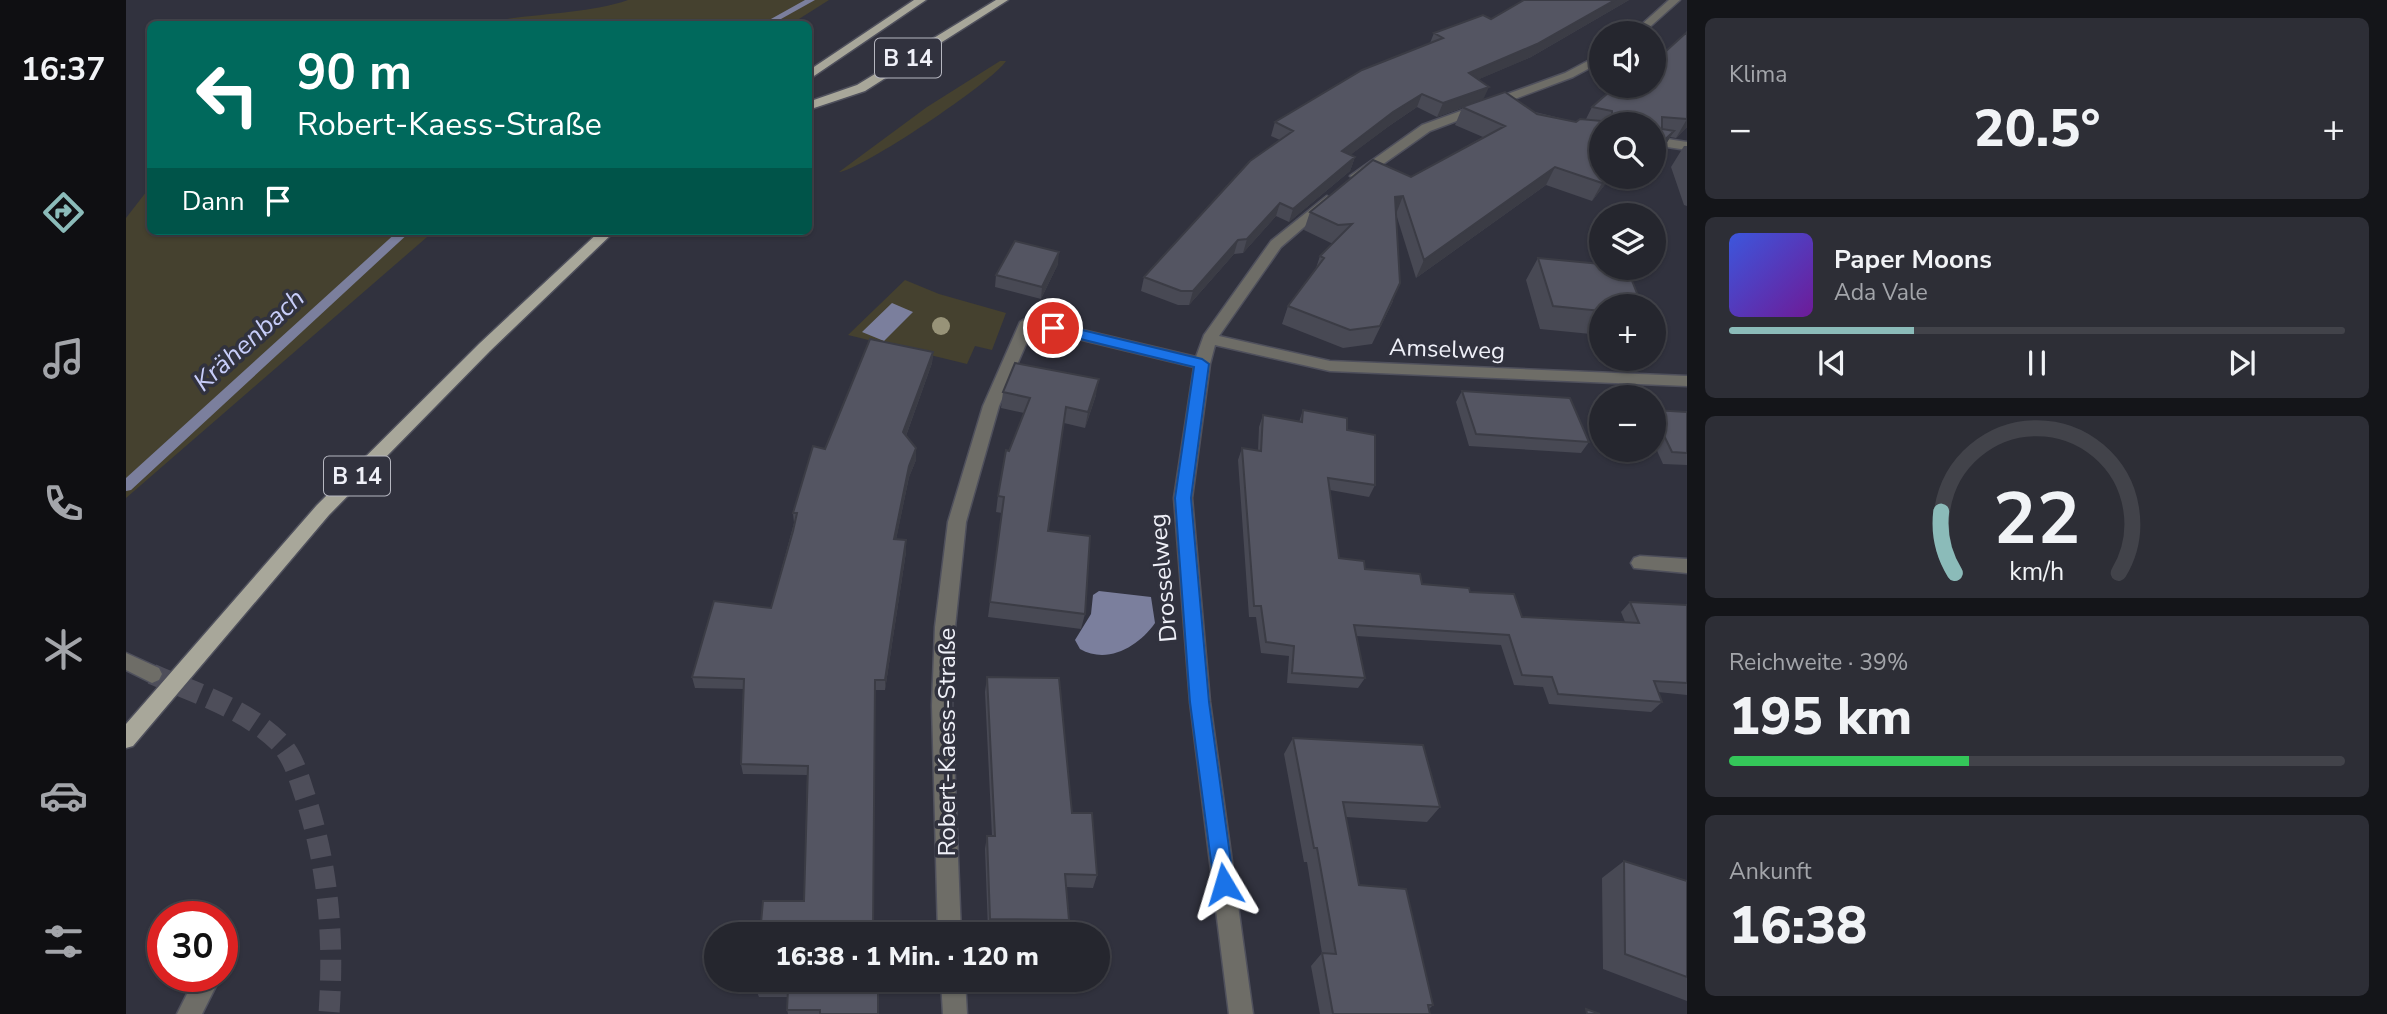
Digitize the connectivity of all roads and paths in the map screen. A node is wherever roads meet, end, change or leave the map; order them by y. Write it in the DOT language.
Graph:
graph roads {
  1 [pos="921,0"];
  2 [pos="1003,0"];
  3 [pos="1675,0"];
  4 [pos="1651,21"];
  5 [pos="1589,64"];
  6 [pos="812,74"];
  7 [pos="812,105"];
  8 [pos="1666,143"];
  9 [pos="1687,146"];
  10 [pos="604,235"];
  11 [pos="1209,339"];
  12 [pos="1202,364"];
  13 [pos="1687,381"];
  14 [pos="1640,563"];
  15 [pos="1687,566"];
  16 [pos="126,661"];
  17 [pos="152,674"];
  18 [pos="126,739"];
  19 [pos="950,922"];
  20 [pos="201,992"];
  21 [pos="954,992"];
  22 [pos="189,1014"];
  23 [pos="955,1014"];
  24 [pos="1241,1014"];
  1 -- 6 [label="main road, B 14"];
  2 -- 7 [label="main road, B 14"];
  3 -- 4 [label="street"];
  5 -- 11 [label="street, Drosselweg"];
  8 -- 9 [label="street"];
  10 -- 18 [label="main road, B 14"];
  11 -- 12 [label="street, Drosselweg"];
  11 -- 13 [label="street, Amselweg"];
  12 -- 19 [label="street, Robert-Kaess-Straße"];
  12 -- 24 [label="street, Drosselweg"];
  14 -- 15 [label="street"];
  16 -- 17 [label="street"];
  20 -- 22 [label="street"];
  21 -- 23 [label="street"];
}
